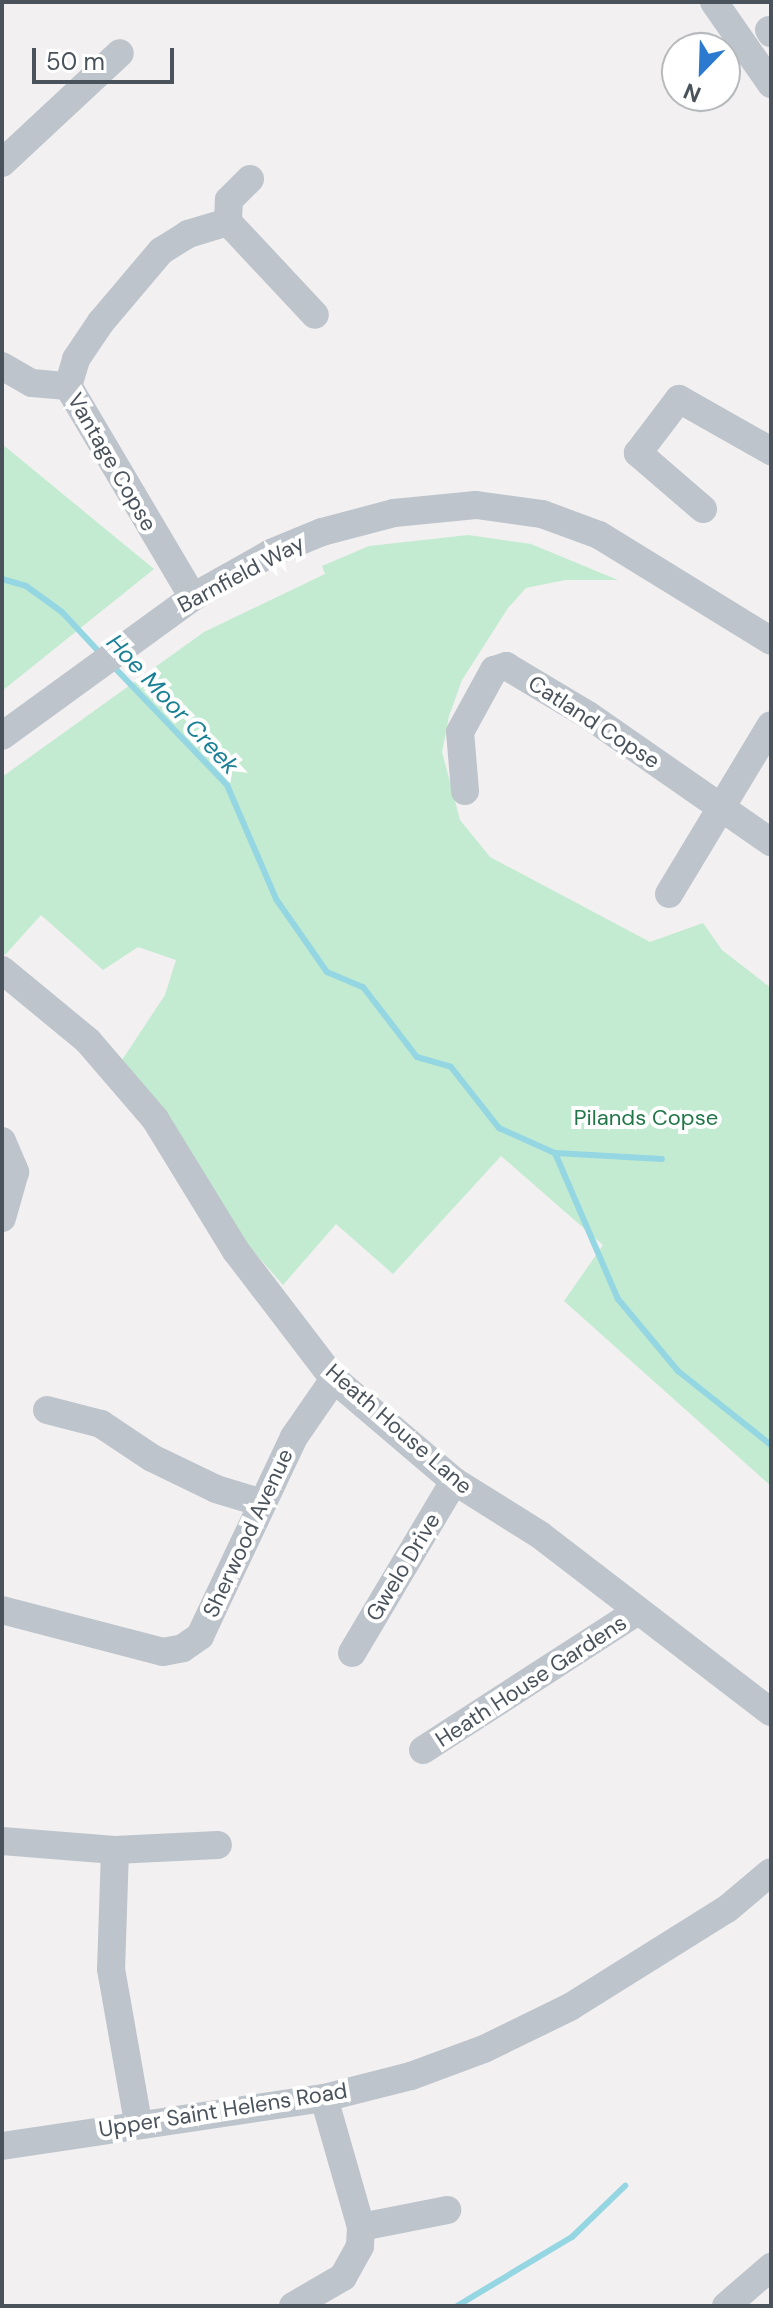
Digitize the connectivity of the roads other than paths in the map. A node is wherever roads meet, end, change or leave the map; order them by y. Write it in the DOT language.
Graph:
graph roads {
  1 [pos="714,2"];
  2 [pos="120,53"];
  3 [pos="771,84"];
  4 [pos="6,152"];
  5 [pos="250,179"];
  6 [pos="228,222"];
  7 [pos="315,315"];
  8 [pos="2,366"];
  9 [pos="68,386"];
  10 [pos="771,451"];
  11 [pos="703,509"];
  12 [pos="186,601"];
  13 [pos="771,641"];
  14 [pos="771,725"];
  15 [pos="2,736"];
  16 [pos="465,791"];
  17 [pos="720,807"];
  18 [pos="771,842"];
  19 [pos="669,894"];
  20 [pos="2,970"];
  21 [pos="2,1141"];
  22 [pos="2,1218"];
  23 [pos="334,1379"];
  24 [pos="47,1410"];
  25 [pos="454,1481"];
  26 [pos="262,1503"];
  27 [pos="2,1610"];
  28 [pos="638,1611"];
  29 [pos="352,1653"];
  30 [pos="771,1712"];
  31 [pos="423,1750"];
  32 [pos="2,1841"];
  33 [pos="218,1845"];
  34 [pos="115,1850"];
  35 [pos="771,1872"];
  36 [pos="324,2098"];
  37 [pos="138,2122"];
  38 [pos="2,2146"];
  39 [pos="447,2210"];
  40 [pos="361,2227"];
  41 [pos="771,2267"];
  42 [pos="293,2306"];
  43 [pos="726,2306"];
  1 -- 3 [label="street"];
  2 -- 4 [label="street"];
  5 -- 6 [label="street"];
  6 -- 7 [label="street"];
  6 -- 9 [label="street"];
  8 -- 9 [label="street, Vantage Copse"];
  9 -- 12 [label="street, Vantage Copse"];
  10 -- 11 [label="street"];
  12 -- 13 [label="street, Barnfield Way"];
  12 -- 15 [label="street, Barnfield Way"];
  14 -- 17 [label="street"];
  16 -- 17 [label="street, Catland Copse"];
  17 -- 18 [label="street, Catland Copse"];
  17 -- 19 [label="street"];
  20 -- 23 [label="street, Heath House Lane"];
  21 -- 22 [label="street"];
  23 -- 25 [label="street, Heath House Lane"];
  23 -- 26 [label="street, Sherwood Avenue"];
  24 -- 26 [label="street"];
  25 -- 28 [label="street, Heath House Lane"];
  25 -- 29 [label="street, Gwelo Drive"];
  26 -- 27 [label="street, Sherwood Avenue"];
  28 -- 30 [label="street, Heath House Lane"];
  28 -- 31 [label="street, Heath House Gardens"];
  32 -- 34 [label="street"];
  33 -- 34 [label="street"];
  34 -- 37 [label="street"];
  35 -- 36 [label="street, Upper Saint Helens Road"];
  36 -- 37 [label="street, Upper Saint Helens Road"];
  36 -- 40 [label="street"];
  37 -- 38 [label="street, Upper Saint Helens Road"];
  39 -- 40 [label="street"];
  40 -- 42 [label="street"];
  41 -- 43 [label="street"];
}
